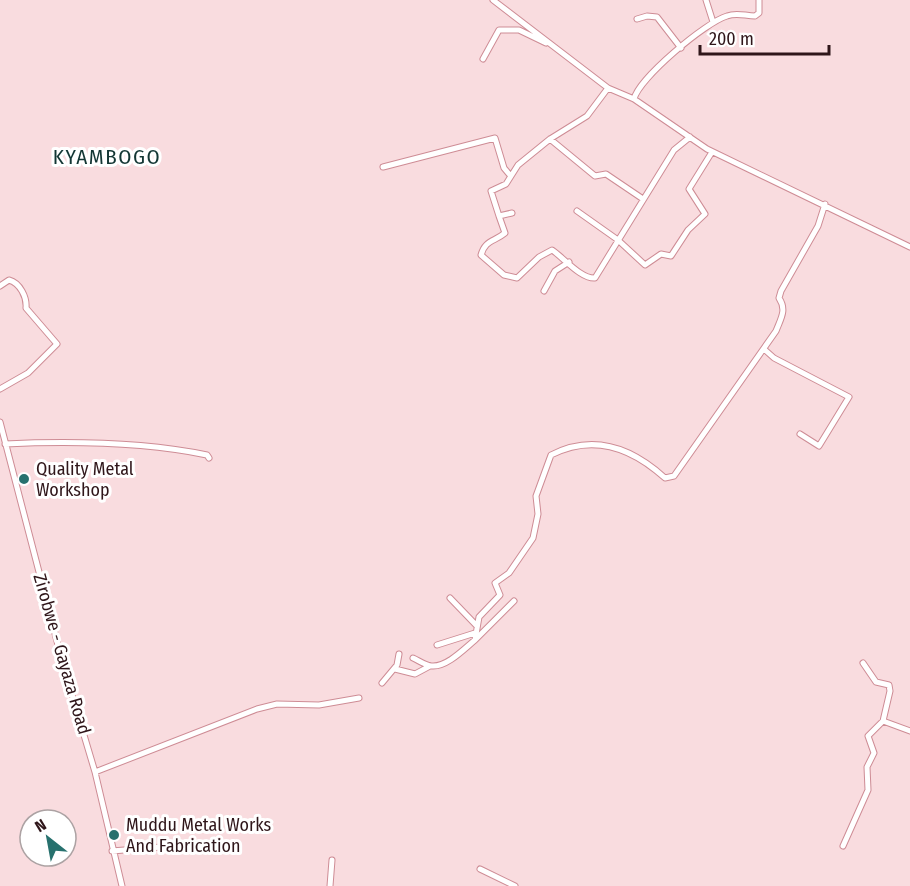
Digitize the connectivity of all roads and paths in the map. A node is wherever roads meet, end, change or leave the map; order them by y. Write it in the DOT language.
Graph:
graph roads {
  1 [pos="493,0"];
  2 [pos="706,0"];
  3 [pos="759,0"];
  4 [pos="637,19"];
  5 [pos="713,22"];
  6 [pos="548,43"];
  7 [pos="681,48"];
  8 [pos="483,59"];
  9 [pos="608,88"];
  10 [pos="634,99"];
  11 [pos="690,137"];
  12 [pos="550,139"];
  13 [pos="712,152"];
  14 [pos="383,167"];
  15 [pos="509,174"];
  16 [pos="643,199"];
  17 [pos="825,204"];
  18 [pos="577,211"];
  19 [pos="512,213"];
  20 [pos="499,216"];
  21 [pos="618,240"];
  22 [pos="910,247"];
  23 [pos="569,262"];
  24 [pos="0,286"];
  25 [pos="544,291"];
  26 [pos="765,350"];
  27 [pos="0,389"];
  28 [pos="0,422"];
  29 [pos="1,432"];
  30 [pos="800,434"];
  31 [pos="5,444"];
  32 [pos="209,458"];
  33 [pos="450,598"];
  34 [pos="514,602"];
  35 [pos="476,625"];
  36 [pos="475,633"];
  37 [pos="475,640"];
  38 [pos="436,645"];
  39 [pos="399,654"];
  40 [pos="413,658"];
  41 [pos="863,663"];
  42 [pos="430,666"];
  43 [pos="394,669"];
  44 [pos="382,682"];
  45 [pos="359,698"];
  46 [pos="883,721"];
  47 [pos="910,731"];
  48 [pos="95,772"];
  49 [pos="210,843"];
  50 [pos="843,846"];
  51 [pos="112,851"];
  52 [pos="332,860"];
  53 [pos="480,870"];
  54 [pos="122,886"];
  55 [pos="330,886"];
  56 [pos="514,886"];
  1 -- 6 [label="street"];
  2 -- 5 [label="street"];
  3 -- 5 [label="street"];
  4 -- 7 [label="street"];
  5 -- 7 [label="street"];
  6 -- 8 [label="street"];
  6 -- 9 [label="street"];
  7 -- 10 [label="street"];
  9 -- 10 [label="street"];
  9 -- 12 [label="street"];
  10 -- 11 [label="street"];
  11 -- 13 [label="street"];
  11 -- 16 [label="street"];
  12 -- 15 [label="street"];
  12 -- 16 [label="street"];
  13 -- 17 [label="street"];
  13 -- 21 [label="street"];
  14 -- 15 [label="street"];
  15 -- 20 [label="street"];
  16 -- 21 [label="street"];
  17 -- 22 [label="street"];
  17 -- 26 [label="street"];
  18 -- 21 [label="street"];
  19 -- 20 [label="street"];
  20 -- 23 [label="street"];
  21 -- 23 [label="street"];
  23 -- 25 [label="street"];
  24 -- 27 [label="street"];
  26 -- 30 [label="street"];
  26 -- 35 [label="street"];
  28 -- 29 [label="street, Zirobwe - Gayaza Road"];
  29 -- 31 [label="street, Zirobwe - Gayaza Road"];
  31 -- 32 [label="street"];
  31 -- 48 [label="street, Zirobwe - Gayaza Road"];
  33 -- 35 [label="street"];
  34 -- 37 [label="street"];
  35 -- 36 [label="street"];
  36 -- 37 [label="street"];
  36 -- 38 [label="street"];
  37 -- 42 [label="street"];
  39 -- 43 [label="street"];
  40 -- 42 [label="street"];
  41 -- 46 [label="street"];
  42 -- 43 [label="street"];
  43 -- 44 [label="street"];
  45 -- 48 [label="street"];
  46 -- 47 [label="street"];
  46 -- 50 [label="street"];
  48 -- 51 [label="street, Zirobwe - Gayaza Road"];
  49 -- 51 [label="street"];
  51 -- 54 [label="street, Zirobwe - Gayaza Road"];
  52 -- 55 [label="street"];
  53 -- 56 [label="street"];
}
